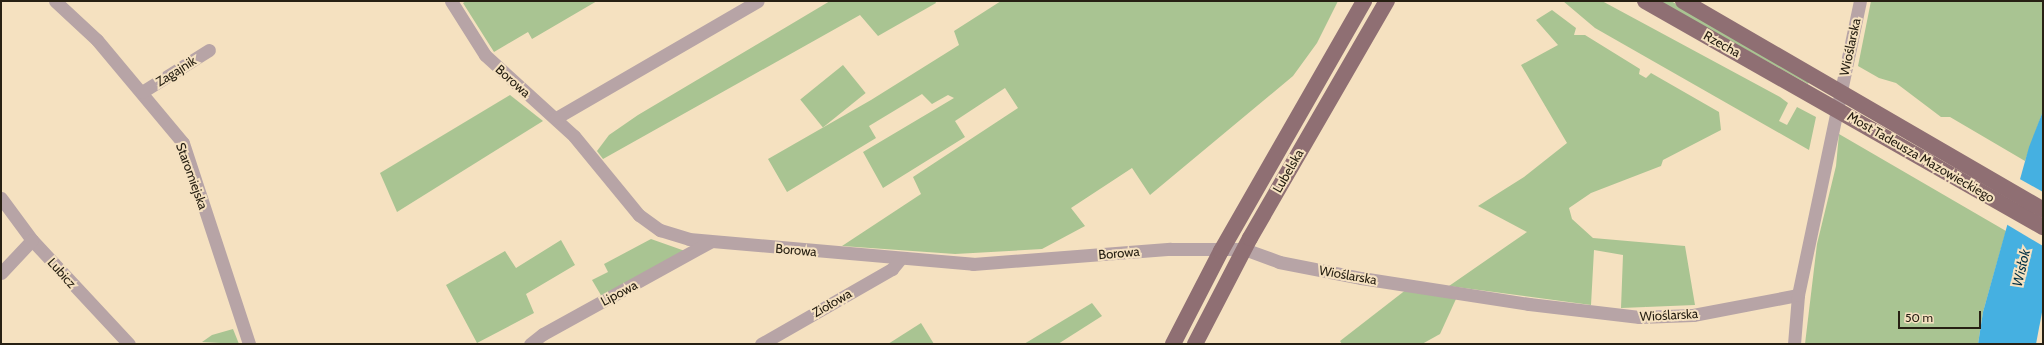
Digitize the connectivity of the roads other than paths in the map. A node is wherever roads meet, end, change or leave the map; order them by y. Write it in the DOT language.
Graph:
graph roads {
  1 [pos="55,1"];
  2 [pos="451,1"];
  3 [pos="758,1"];
  4 [pos="1364,1"];
  5 [pos="1387,1"];
  6 [pos="1645,1"];
  7 [pos="1683,1"];
  8 [pos="1860,1"];
  9 [pos="209,50"];
  10 [pos="1803,81"];
  11 [pos="142,92"];
  12 [pos="556,118"];
  13 [pos="1,198"];
  14 [pos="2043,210"];
  15 [pos="2043,227"];
  16 [pos="32,240"];
  17 [pos="710,242"];
  18 [pos="1244,249"];
  19 [pos="1220,251"];
  20 [pos="900,259"];
  21 [pos="1,273"];
  22 [pos="1798,295"];
  23 [pos="129,344"];
  24 [pos="249,344"];
  25 [pos="530,344"];
  26 [pos="761,344"];
  27 [pos="1173,344"];
  28 [pos="1196,344"];
  29 [pos="1794,344"];
  1 -- 11 [label="street, Staromiejska"];
  2 -- 12 [label="street, Borowa"];
  3 -- 12 [label="street"];
  4 -- 19 [label="main road, Lubelska"];
  5 -- 18 [label="main road, Lubelska"];
  6 -- 10 [label="main road, Rzecha"];
  7 -- 10 [label="main road, Rzecha"];
  8 -- 22 [label="street, Wioślarska"];
  9 -- 11 [label="street, Zagajnik"];
  10 -- 14 [label="main road, Most Tadeusza Mazowieckiego"];
  10 -- 15 [label="main road, Most Tadeusza Mazowieckiego"];
  11 -- 24 [label="street, Staromiejska"];
  12 -- 17 [label="street, Borowa"];
  13 -- 16 [label="street, Lubicz"];
  16 -- 21 [label="street"];
  16 -- 23 [label="street, Lubicz"];
  17 -- 20 [label="street, Borowa"];
  17 -- 25 [label="street, Lipowa"];
  18 -- 19 [label="street, Borowa"];
  18 -- 22 [label="street, Wioślarska"];
  18 -- 28 [label="main road, Lubelska"];
  19 -- 20 [label="street, Borowa"];
  19 -- 27 [label="main road, Lubelska"];
  20 -- 26 [label="street, Ziołowa"];
  22 -- 29 [label="street"];
}
